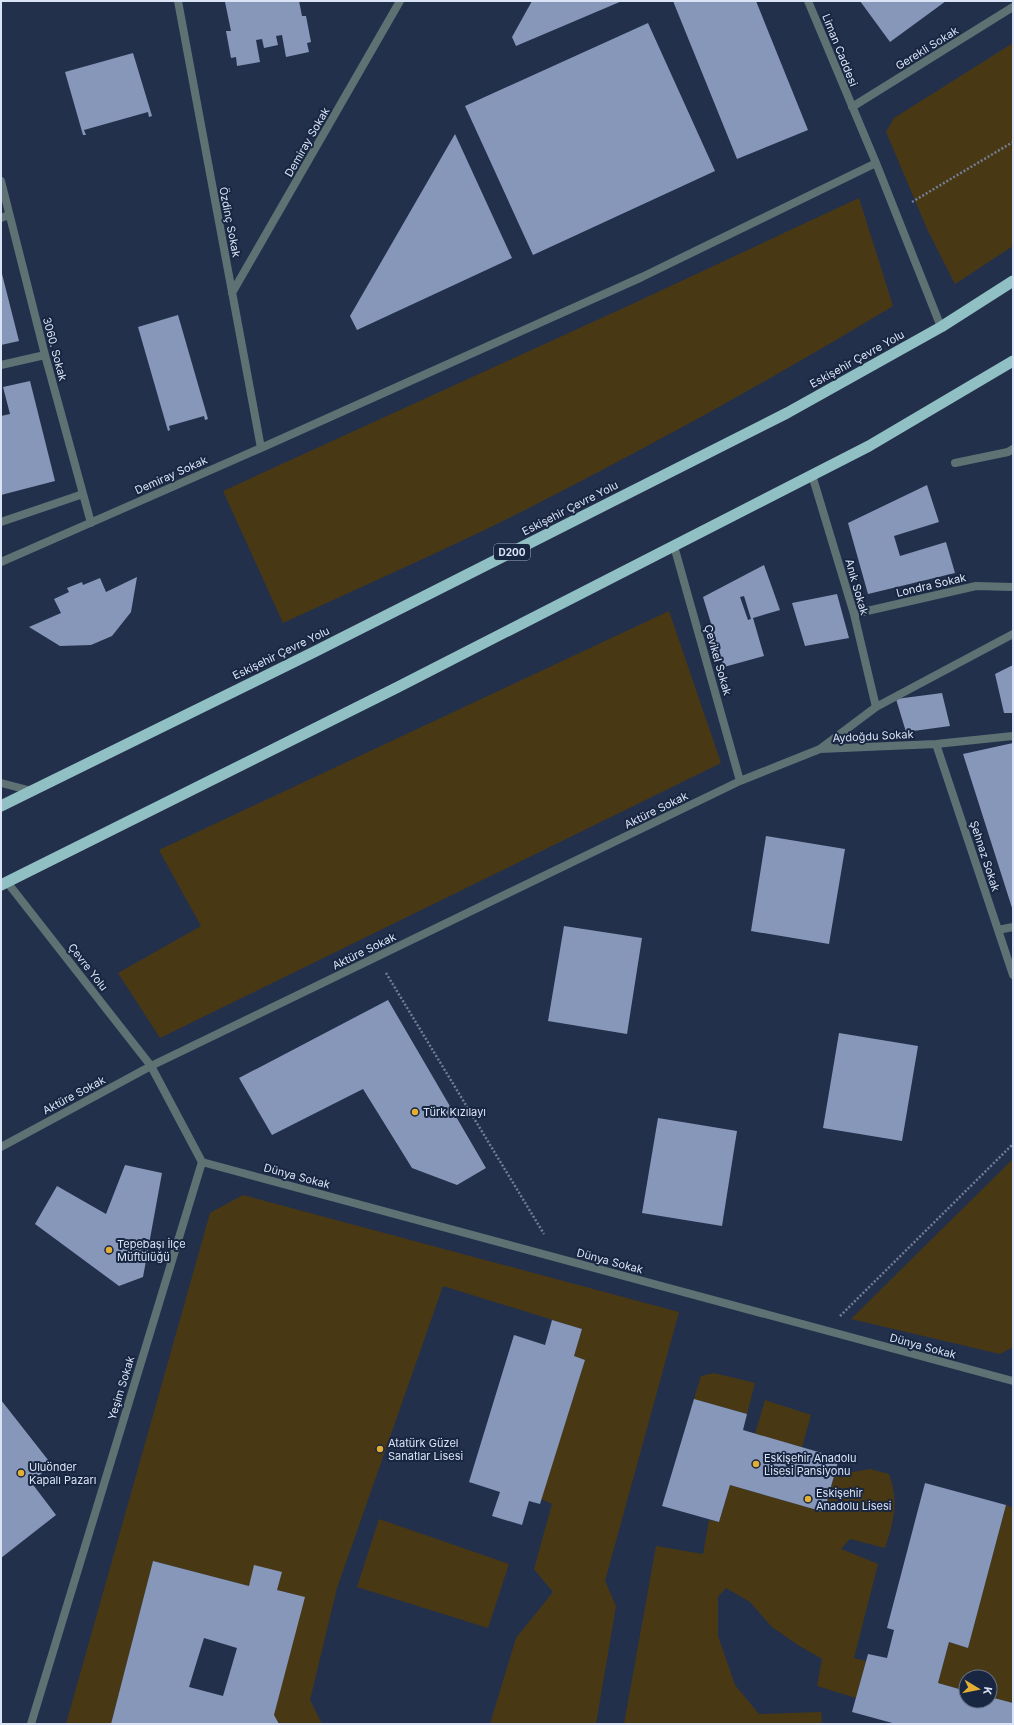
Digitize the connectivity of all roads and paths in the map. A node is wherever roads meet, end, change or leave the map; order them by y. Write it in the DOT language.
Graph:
graph roads {
  1 [pos="178,1"];
  2 [pos="400,1"];
  3 [pos="808,1"];
  4 [pos="1013,7"];
  5 [pos="852,107"];
  6 [pos="1013,142"];
  7 [pos="876,163"];
  8 [pos="1,181"];
  9 [pos="895,212"];
  10 [pos="9,215"];
  11 [pos="1,218"];
  12 [pos="1013,281"];
  13 [pos="232,293"];
  14 [pos="942,326"];
  15 [pos="45,355"];
  16 [pos="1013,361"];
  17 [pos="1,366"];
  18 [pos="261,448"];
  19 [pos="1011,451"];
  20 [pos="955,463"];
  21 [pos="812,475"];
  22 [pos="83,494"];
  23 [pos="1,522"];
  24 [pos="91,523"];
  25 [pos="674,546"];
  26 [pos="1,562"];
  27 [pos="1013,587"];
  28 [pos="854,614"];
  29 [pos="1013,634"];
  30 [pos="876,707"];
  31 [pos="1013,736"];
  32 [pos="936,744"];
  33 [pos="820,749"];
  34 [pos="740,781"];
  35 [pos="1,783"];
  36 [pos="32,791"];
  37 [pos="1,806"];
  38 [pos="4,883"];
  39 [pos="1013,927"];
  40 [pos="998,930"];
  41 [pos="377,957"];
  42 [pos="1013,975"];
  43 [pos="152,1066"];
  44 [pos="1013,1144"];
  45 [pos="1,1147"];
  46 [pos="202,1162"];
  47 [pos="558,1258"];
  48 [pos="825,1330"];
  49 [pos="1013,1381"];
  50 [pos="31,1724"];
  1 -- 13 [label="street, Özdinç Sokak"];
  2 -- 13 [label="street, Demiray Sokak"];
  3 -- 5 [label="street, Liman Caddesi"];
  4 -- 5 [label="street, Gerekli Sokak"];
  5 -- 7 [label="street, Liman Caddesi"];
  6 -- 9 [label="path"];
  7 -- 9 [label="street, Liman Caddesi"];
  7 -- 18 [label="street, Demiray Sokak"];
  8 -- 10 [label="street, 3060. Sokak"];
  9 -- 14 [label="street, Liman Caddesi"];
  10 -- 11 [label="street"];
  10 -- 15 [label="street, 3060. Sokak"];
  12 -- 14 [label="highway, Eskişehir Çevre Yolu / D200"];
  13 -- 18 [label="street, Özdinç Sokak"];
  14 -- 36 [label="highway, Eskişehir Çevre Yolu / D200"];
  15 -- 17 [label="street"];
  15 -- 22 [label="street, 3060. Sokak"];
  16 -- 21 [label="highway"];
  18 -- 24 [label="street, Demiray Sokak"];
  19 -- 20 [label="street"];
  21 -- 25 [label="highway"];
  21 -- 28 [label="street, Anık Sokak"];
  22 -- 23 [label="street"];
  22 -- 24 [label="street, 3060. Sokak"];
  24 -- 26 [label="street, Demiray Sokak"];
  25 -- 34 [label="street, Çevikel Sokak"];
  25 -- 38 [label="highway"];
  27 -- 28 [label="street, Londra Sokak"];
  28 -- 30 [label="street, Anık Sokak"];
  29 -- 30 [label="street"];
  30 -- 33 [label="street"];
  31 -- 32 [label="street, Aydoğdu Sokak"];
  32 -- 33 [label="street, Aydoğdu Sokak"];
  32 -- 40 [label="street, Şehnaz Sokak"];
  33 -- 34 [label="street, Aydoğdu Sokak"];
  34 -- 41 [label="street, Aktüre Sokak"];
  35 -- 36 [label="street"];
  36 -- 37 [label="highway, Eskişehir Çevre Yolu / D200"];
  38 -- 43 [label="street, Çevre Yolu"];
  39 -- 40 [label="street"];
  40 -- 42 [label="street, Şehnaz Sokak"];
  41 -- 43 [label="street, Aktüre Sokak"];
  41 -- 47 [label="path"];
  43 -- 45 [label="street, Aktüre Sokak"];
  43 -- 46 [label="street"];
  44 -- 48 [label="path"];
  46 -- 47 [label="street, Dünya Sokak"];
  46 -- 50 [label="street, Yeşim Sokak"];
  47 -- 48 [label="street, Dünya Sokak"];
  48 -- 49 [label="street, Dünya Sokak"];
}
